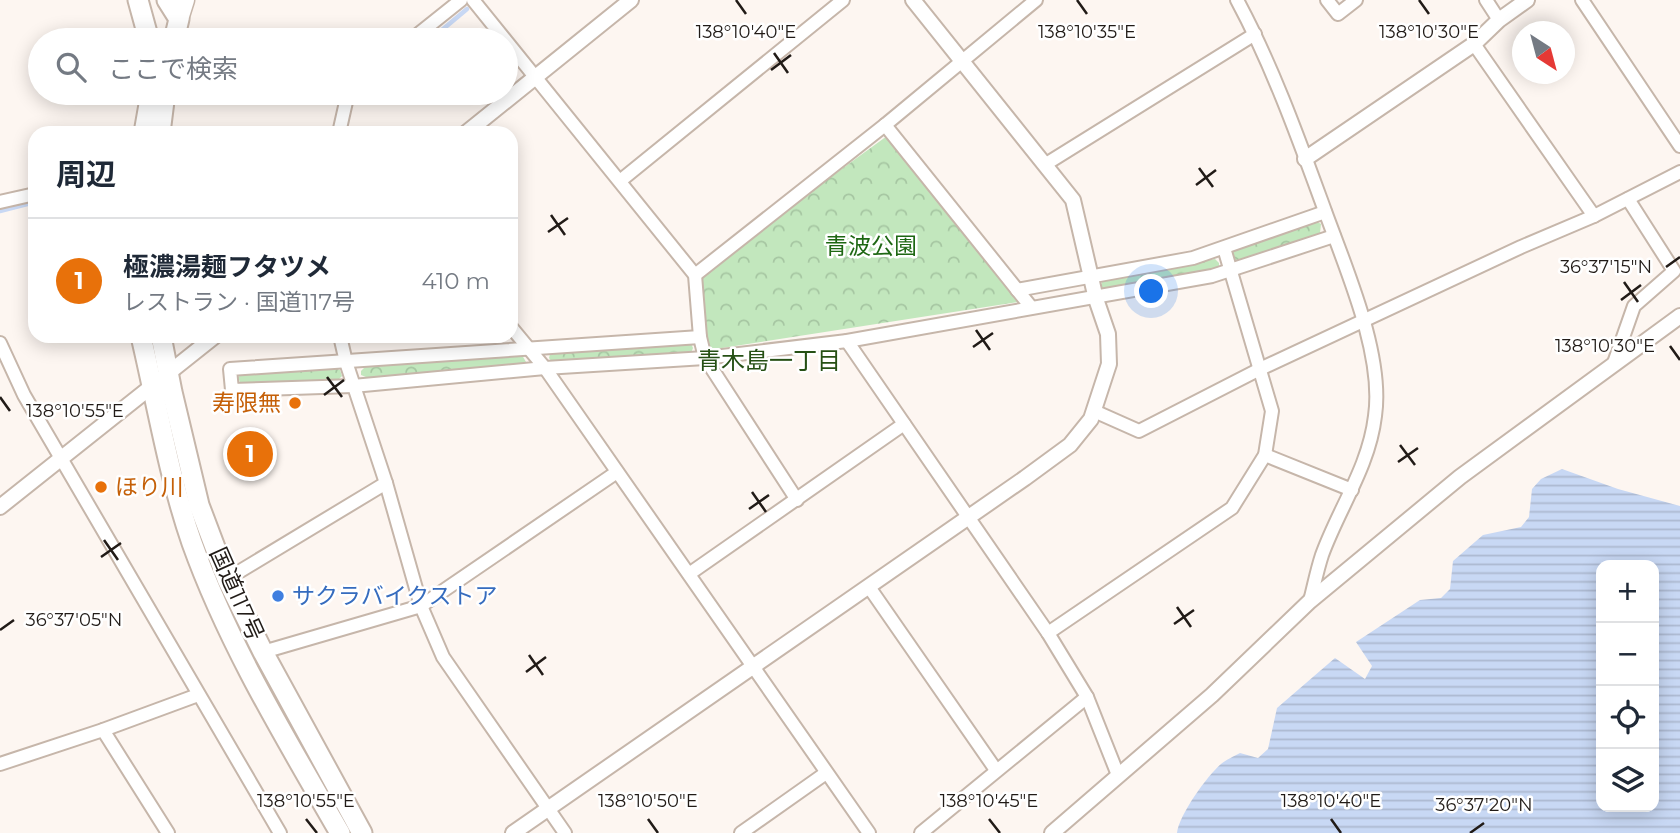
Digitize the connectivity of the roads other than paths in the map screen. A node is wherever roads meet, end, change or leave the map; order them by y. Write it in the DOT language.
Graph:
graph roads {
  1 [pos="138,0"];
  2 [pos="167,0"];
  3 [pos="461,0"];
  4 [pos="473,0"];
  5 [pos="631,0"];
  6 [pos="843,0"];
  7 [pos="913,0"];
  8 [pos="1037,0"];
  9 [pos="1237,0"];
  10 [pos="1327,0"];
  11 [pos="1356,0"];
  12 [pos="1486,0"];
  13 [pos="1527,0"];
  14 [pos="1582,0"];
  15 [pos="182,9"];
  16 [pos="1499,20"];
  17 [pos="146,28"];
  18 [pos="176,28"];
  19 [pos="426,28"];
  20 [pos="496,28"];
  21 [pos="1255,34"];
  22 [pos="1474,44"];
  23 [pos="518,54"];
  24 [pos="963,60"];
  25 [pos="537,77"];
  26 [pos="518,92"];
  27 [pos="149,105"];
  28 [pos="164,105"];
  29 [pos="345,105"];
  30 [pos="502,105"];
  31 [pos="885,125"];
  32 [pos="145,126"];
  33 [pos="161,126"];
  34 [pos="341,126"];
  35 [pos="475,126"];
  36 [pos="1680,146"];
  37 [pos="1306,159"];
  38 [pos="1046,164"];
  39 [pos="1680,172"];
  40 [pos="621,181"];
  41 [pos="28,196"];
  42 [pos="1628,199"];
  43 [pos="0,202"];
  44 [pos="1325,212"];
  45 [pos="1594,216"];
  46 [pos="1334,236"];
  47 [pos="1223,248"];
  48 [pos="1230,270"];
  49 [pos="695,275"];
  50 [pos="1091,275"];
  51 [pos="1017,290"];
  52 [pos="1096,299"];
  53 [pos="1031,307"];
  54 [pos="1680,316"];
  55 [pos="1363,321"];
  56 [pos="518,336"];
  57 [pos="700,337"];
  58 [pos="847,341"];
  59 [pos="0,343"];
  60 [pos="143,343"];
  61 [pos="162,343"];
  62 [pos="206,343"];
  63 [pos="342,343"];
  64 [pos="529,349"];
  65 [pos="705,358"];
  66 [pos="346,362"];
  67 [pos="1614,363"];
  68 [pos="545,368"];
  69 [pos="1260,369"];
  70 [pos="168,373"];
  71 [pos="152,386"];
  72 [pos="354,386"];
  73 [pos="1094,411"];
  74 [pos="904,424"];
  75 [pos="1265,455"];
  76 [pos="62,458"];
  77 [pos="617,472"];
  78 [pos="386,483"];
  79 [pos="1352,490"];
  80 [pos="797,500"];
  81 [pos="0,507"];
  82 [pos="968,517"];
  83 [pos="689,574"];
  84 [pos="227,579"];
  85 [pos="869,587"];
  86 [pos="1310,601"];
  87 [pos="421,606"];
  88 [pos="1048,633"];
  89 [pos="263,652"];
  90 [pos="752,666"];
  91 [pos="198,695"];
  92 [pos="1087,697"];
  93 [pos="103,730"];
  94 [pos="0,764"];
  95 [pos="996,770"];
  96 [pos="827,773"];
  97 [pos="1118,775"];
  98 [pos="548,809"];
  99 [pos="168,833"];
  100 [pos="280,833"];
  101 [pos="340,833"];
  102 [pos="362,833"];
  103 [pos="513,833"];
  104 [pos="565,833"];
  105 [pos="741,833"];
  106 [pos="869,833"];
  107 [pos="921,833"];
  108 [pos="1052,833"];
  1 -- 17 [label="highway"];
  2 -- 15 [label="highway"];
  3 -- 19 [label="street"];
  4 -- 20 [label="street"];
  5 -- 25 [label="street"];
  6 -- 40 [label="street"];
  7 -- 24 [label="street"];
  8 -- 24 [label="street"];
  9 -- 21 [label="street"];
  10 -- 11 [label="street"];
  12 -- 16 [label="street"];
  13 -- 16 [label="street"];
  14 -- 36 [label="street"];
  15 -- 18 [label="highway"];
  16 -- 22 [label="street"];
  21 -- 37 [label="street"];
  21 -- 38 [label="street"];
  22 -- 37 [label="street"];
  22 -- 45 [label="street"];
  23 -- 25 [label="street"];
  24 -- 31 [label="street"];
  24 -- 38 [label="street"];
  25 -- 26 [label="street"];
  25 -- 40 [label="street"];
  27 -- 32 [label="highway"];
  28 -- 33 [label="highway"];
  29 -- 34 [label="street"];
  30 -- 35 [label="street"];
  31 -- 49 [label="street"];
  31 -- 51 [label="street"];
  37 -- 44 [label="street"];
  38 -- 50 [label="street"];
  39 -- 42 [label="street"];
  40 -- 49 [label="street"];
  41 -- 43 [label="street"];
  42 -- 45 [label="street"];
  42 -- 67 [label="street"];
  44 -- 46 [label="street"];
  44 -- 47 [label="street"];
  45 -- 55 [label="street"];
  46 -- 48 [label="street"];
  46 -- 55 [label="street"];
  47 -- 48 [label="street"];
  47 -- 50 [label="street"];
  48 -- 52 [label="street"];
  48 -- 69 [label="street"];
  49 -- 57 [label="street"];
  50 -- 51 [label="street"];
  50 -- 52 [label="street"];
  51 -- 53 [label="street"];
  52 -- 53 [label="street"];
  52 -- 73 [label="street"];
  53 -- 58 [label="street"];
  54 -- 67 [label="street"];
  55 -- 69 [label="street"];
  55 -- 79 [label="street"];
  56 -- 64 [label="street"];
  57 -- 64 [label="street"];
  57 -- 65 [label="street"];
  58 -- 65 [label="street"];
  58 -- 74 [label="street"];
  59 -- 76 [label="street"];
  60 -- 71 [label="highway, 国道117号"];
  61 -- 70 [label="highway, 国道117号"];
  62 -- 70 [label="street"];
  63 -- 66 [label="street"];
  64 -- 66 [label="street"];
  64 -- 68 [label="street"];
  65 -- 68 [label="street"];
  65 -- 80 [label="street"];
  66 -- 72 [label="street"];
  66 -- 72 [label="street"];
  67 -- 86 [label="street"];
  68 -- 72 [label="street"];
  68 -- 77 [label="street"];
  69 -- 73 [label="street"];
  69 -- 75 [label="street"];
  70 -- 71 [label="street"];
  70 -- 84 [label="highway, 国道117号"];
  71 -- 76 [label="street"];
  71 -- 101 [label="highway, 国道117号"];
  72 -- 78 [label="street"];
  73 -- 82 [label="street"];
  74 -- 80 [label="street"];
  74 -- 82 [label="street"];
  75 -- 79 [label="street"];
  75 -- 88 [label="street"];
  76 -- 81 [label="street"];
  76 -- 91 [label="street"];
  77 -- 83 [label="street"];
  77 -- 87 [label="street"];
  78 -- 84 [label="street"];
  78 -- 87 [label="street"];
  79 -- 86 [label="street"];
  80 -- 83 [label="street"];
  82 -- 85 [label="street"];
  82 -- 88 [label="street"];
  83 -- 90 [label="street"];
  84 -- 89 [label="highway, 国道117号"];
  85 -- 90 [label="street"];
  85 -- 95 [label="street"];
  86 -- 97 [label="street"];
  87 -- 89 [label="street"];
  87 -- 98 [label="street"];
  88 -- 92 [label="street"];
  89 -- 102 [label="highway, 国道117号"];
  90 -- 96 [label="street"];
  90 -- 98 [label="street"];
  91 -- 93 [label="street"];
  91 -- 100 [label="street"];
  92 -- 95 [label="street"];
  92 -- 97 [label="street"];
  93 -- 94 [label="street"];
  93 -- 99 [label="street"];
  95 -- 107 [label="street"];
  96 -- 105 [label="street"];
  96 -- 106 [label="street"];
  97 -- 108 [label="street"];
  98 -- 103 [label="street"];
  98 -- 104 [label="street"];
}
